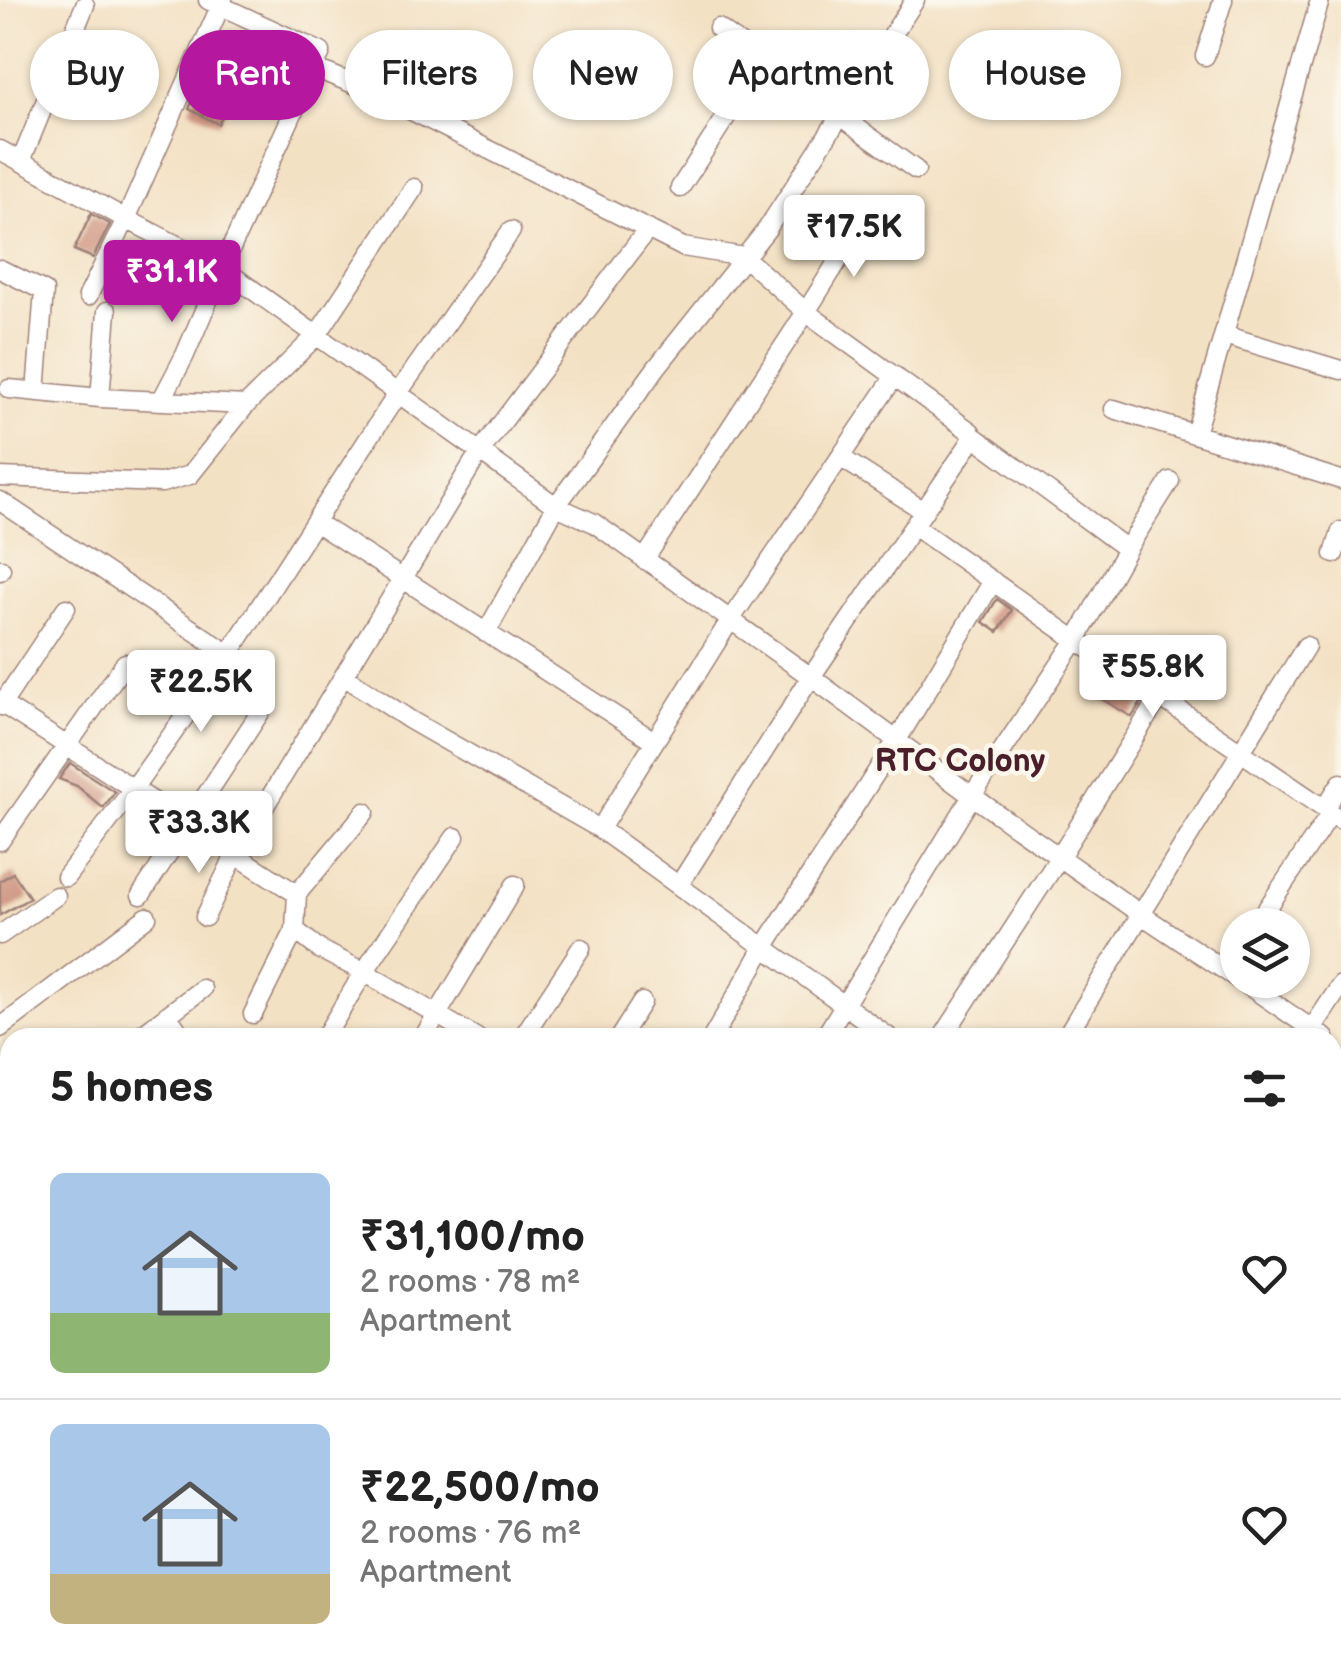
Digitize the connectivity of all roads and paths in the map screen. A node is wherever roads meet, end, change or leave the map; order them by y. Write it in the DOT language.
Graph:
graph roads {
  1 [pos="915,0"];
  2 [pos="1223,0"];
  3 [pos="1320,0"];
  4 [pos="217,2"];
  5 [pos="85,5"];
  6 [pos="718,28"];
  7 [pos="275,30"];
  8 [pos="721,30"];
  9 [pos="896,30"];
  10 [pos="1205,56"];
  11 [pos="325,73"];
  12 [pos="290,120"];
  13 [pos="724,120"];
  14 [pos="839,120"];
  15 [pos="845,120"];
  16 [pos="0,150"];
  17 [pos="21,161"];
  18 [pos="916,170"];
  19 [pos="414,188"];
  20 [pos="680,188"];
  21 [pos="126,219"];
  22 [pos="862,222"];
  23 [pos="648,229"];
  24 [pos="511,232"];
  25 [pos="744,257"];
  26 [pos="0,268"];
  27 [pos="222,268"];
  28 [pos="88,296"];
  29 [pos="107,311"];
  30 [pos="806,312"];
  31 [pos="317,335"];
  32 [pos="1224,335"];
  33 [pos="1341,370"];
  34 [pos="895,376"];
  35 [pos="9,389"];
  36 [pos="36,392"];
  37 [pos="398,393"];
  38 [pos="100,398"];
  39 [pos="161,401"];
  40 [pos="246,406"];
  41 [pos="1114,409"];
  42 [pos="1195,434"];
  43 [pos="973,436"];
  44 [pos="480,453"];
  45 [pos="840,457"];
  46 [pos="0,478"];
  47 [pos="1341,480"];
  48 [pos="1170,481"];
  49 [pos="0,502"];
  50 [pos="556,506"];
  51 [pos="919,518"];
  52 [pos="315,522"];
  53 [pos="1341,530"];
  54 [pos="1127,549"];
  55 [pos="1334,554"];
  56 [pos="644,560"];
  57 [pos="404,578"];
  58 [pos="994,581"];
  59 [pos="66,608"];
  60 [pos="730,622"];
  61 [pos="486,633"];
  62 [pos="1076,640"];
  63 [pos="1306,646"];
  64 [pos="229,654"];
  65 [pos="125,663"];
  66 [pos="344,676"];
  67 [pos="810,678"];
  68 [pos="1160,696"];
  69 [pos="0,704"];
  70 [pos="261,711"];
  71 [pos="897,740"];
  72 [pos="654,741"];
  73 [pos="66,747"];
  74 [pos="1240,752"];
  75 [pos="1341,783"];
  76 [pos="134,788"];
  77 [pos="972,796"];
  78 [pos="365,812"];
  79 [pos="1332,814"];
  80 [pos="187,822"];
  81 [pos="600,830"];
  82 [pos="455,837"];
  83 [pos="0,841"];
  84 [pos="235,855"];
  85 [pos="1060,858"];
  86 [pos="66,878"];
  87 [pos="515,885"];
  88 [pos="679,886"];
  89 [pos="141,894"];
  90 [pos="297,894"];
  91 [pos="56,896"];
  92 [pos="1268,908"];
  93 [pos="1142,916"];
  94 [pos="147,917"];
  95 [pos="205,917"];
  96 [pos="295,930"];
  97 [pos="0,935"];
  98 [pos="765,946"];
  99 [pos="582,948"];
  100 [pos="1220,967"];
  101 [pos="364,972"];
  102 [pos="1341,985"];
  103 [pos="202,989"];
  104 [pos="1265,998"];
  105 [pos="642,1002"];
  106 [pos="843,1006"];
  107 [pos="254,1014"];
  108 [pos="438,1014"];
  109 [pos="167,1015"];
  110 [pos="0,1028"];
  111 [pos="150,1028"];
  112 [pos="176,1028"];
  113 [pos="330,1028"];
  114 [pos="429,1028"];
  115 [pos="461,1028"];
  116 [pos="529,1028"];
  117 [pos="625,1028"];
  118 [pos="718,1028"];
  119 [pos="830,1028"];
  120 [pos="875,1028"];
  121 [pos="949,1028"];
  122 [pos="1072,1028"];
  123 [pos="1307,1028"];
  124 [pos="1318,1028"];
  1 -- 9 [label="street"];
  2 -- 10 [label="street"];
  3 -- 32 [label="street"];
  4 -- 7 [label="street"];
  4 -- 21 [label="street"];
  5 -- 17 [label="street"];
  6 -- 8 [label="street"];
  11 -- 23 [label="street"];
  12 -- 27 [label="street"];
  13 -- 20 [label="street"];
  14 -- 25 [label="street"];
  15 -- 18 [label="street"];
  16 -- 17 [label="street"];
  17 -- 21 [label="street"];
  19 -- 31 [label="street"];
  21 -- 27 [label="street"];
  21 -- 28 [label="street"];
  22 -- 30 [label="street"];
  23 -- 25 [label="street"];
  23 -- 44 [label="street"];
  24 -- 37 [label="street"];
  25 -- 30 [label="street"];
  25 -- 50 [label="street"];
  26 -- 36 [label="street"];
  27 -- 31 [label="street"];
  27 -- 39 [label="street"];
  29 -- 38 [label="street"];
  30 -- 34 [label="street"];
  30 -- 56 [label="street"];
  31 -- 37 [label="street"];
  31 -- 40 [label="street"];
  32 -- 33 [label="street"];
  32 -- 42 [label="street"];
  34 -- 43 [label="street"];
  34 -- 45 [label="street"];
  35 -- 36 [label="street"];
  36 -- 38 [label="street"];
  37 -- 44 [label="street"];
  37 -- 52 [label="street"];
  38 -- 39 [label="street"];
  39 -- 40 [label="street"];
  40 -- 46 [label="street"];
  41 -- 42 [label="street"];
  42 -- 47 [label="street"];
  43 -- 51 [label="street"];
  43 -- 54 [label="street"];
  44 -- 50 [label="street"];
  44 -- 57 [label="street"];
  45 -- 51 [label="street"];
  45 -- 60 [label="street"];
  48 -- 54 [label="street"];
  49 -- 64 [label="street"];
  50 -- 56 [label="street"];
  50 -- 61 [label="street"];
  51 -- 58 [label="street"];
  51 -- 67 [label="street"];
  52 -- 57 [label="street"];
  52 -- 64 [label="street"];
  53 -- 55 [label="street"];
  54 -- 62 [label="street"];
  56 -- 60 [label="street"];
  57 -- 61 [label="street"];
  57 -- 66 [label="street"];
  58 -- 62 [label="street"];
  58 -- 71 [label="street"];
  59 -- 69 [label="street"];
  60 -- 67 [label="street"];
  60 -- 72 [label="street"];
  61 -- 72 [label="street"];
  62 -- 68 [label="street"];
  62 -- 77 [label="street"];
  63 -- 74 [label="street"];
  64 -- 76 [label="street"];
  65 -- 73 [label="street"];
  66 -- 81 [label="street"];
  66 -- 84 [label="street"];
  67 -- 71 [label="street"];
  67 -- 88 [label="street"];
  68 -- 74 [label="street"];
  68 -- 85 [label="street"];
  69 -- 73 [label="street"];
  70 -- 80 [label="street"];
  71 -- 77 [label="street"];
  71 -- 98 [label="street"];
  72 -- 81 [label="street"];
  73 -- 76 [label="street"];
  73 -- 83 [label="street"];
  74 -- 79 [label="street"];
  74 -- 93 [label="street"];
  75 -- 79 [label="street"];
  76 -- 80 [label="street"];
  76 -- 86 [label="street"];
  77 -- 85 [label="street"];
  77 -- 106 [label="street"];
  78 -- 90 [label="street"];
  79 -- 92 [label="street"];
  80 -- 84 [label="street"];
  80 -- 89 [label="street"];
  81 -- 88 [label="street"];
  82 -- 101 [label="street"];
  84 -- 90 [label="street"];
  84 -- 95 [label="street"];
  85 -- 93 [label="street"];
  85 -- 121 [label="street"];
  87 -- 108 [label="street"];
  88 -- 98 [label="street"];
  90 -- 96 [label="street"];
  91 -- 97 [label="street"];
  93 -- 100 [label="street"];
  93 -- 122 [label="street"];
  94 -- 110 [label="street"];
  96 -- 101 [label="street"];
  96 -- 107 [label="street"];
  98 -- 106 [label="street"];
  98 -- 118 [label="street"];
  99 -- 116 [label="street"];
  101 -- 108 [label="street"];
  101 -- 113 [label="street"];
  102 -- 124 [label="street"];
  103 -- 109 [label="street"];
  104 -- 123 [label="street"];
  105 -- 117 [label="street"];
  106 -- 119 [label="street"];
  106 -- 120 [label="street"];
  108 -- 114 [label="street"];
  108 -- 115 [label="street"];
  109 -- 111 [label="street"];
  109 -- 112 [label="street"];
}
